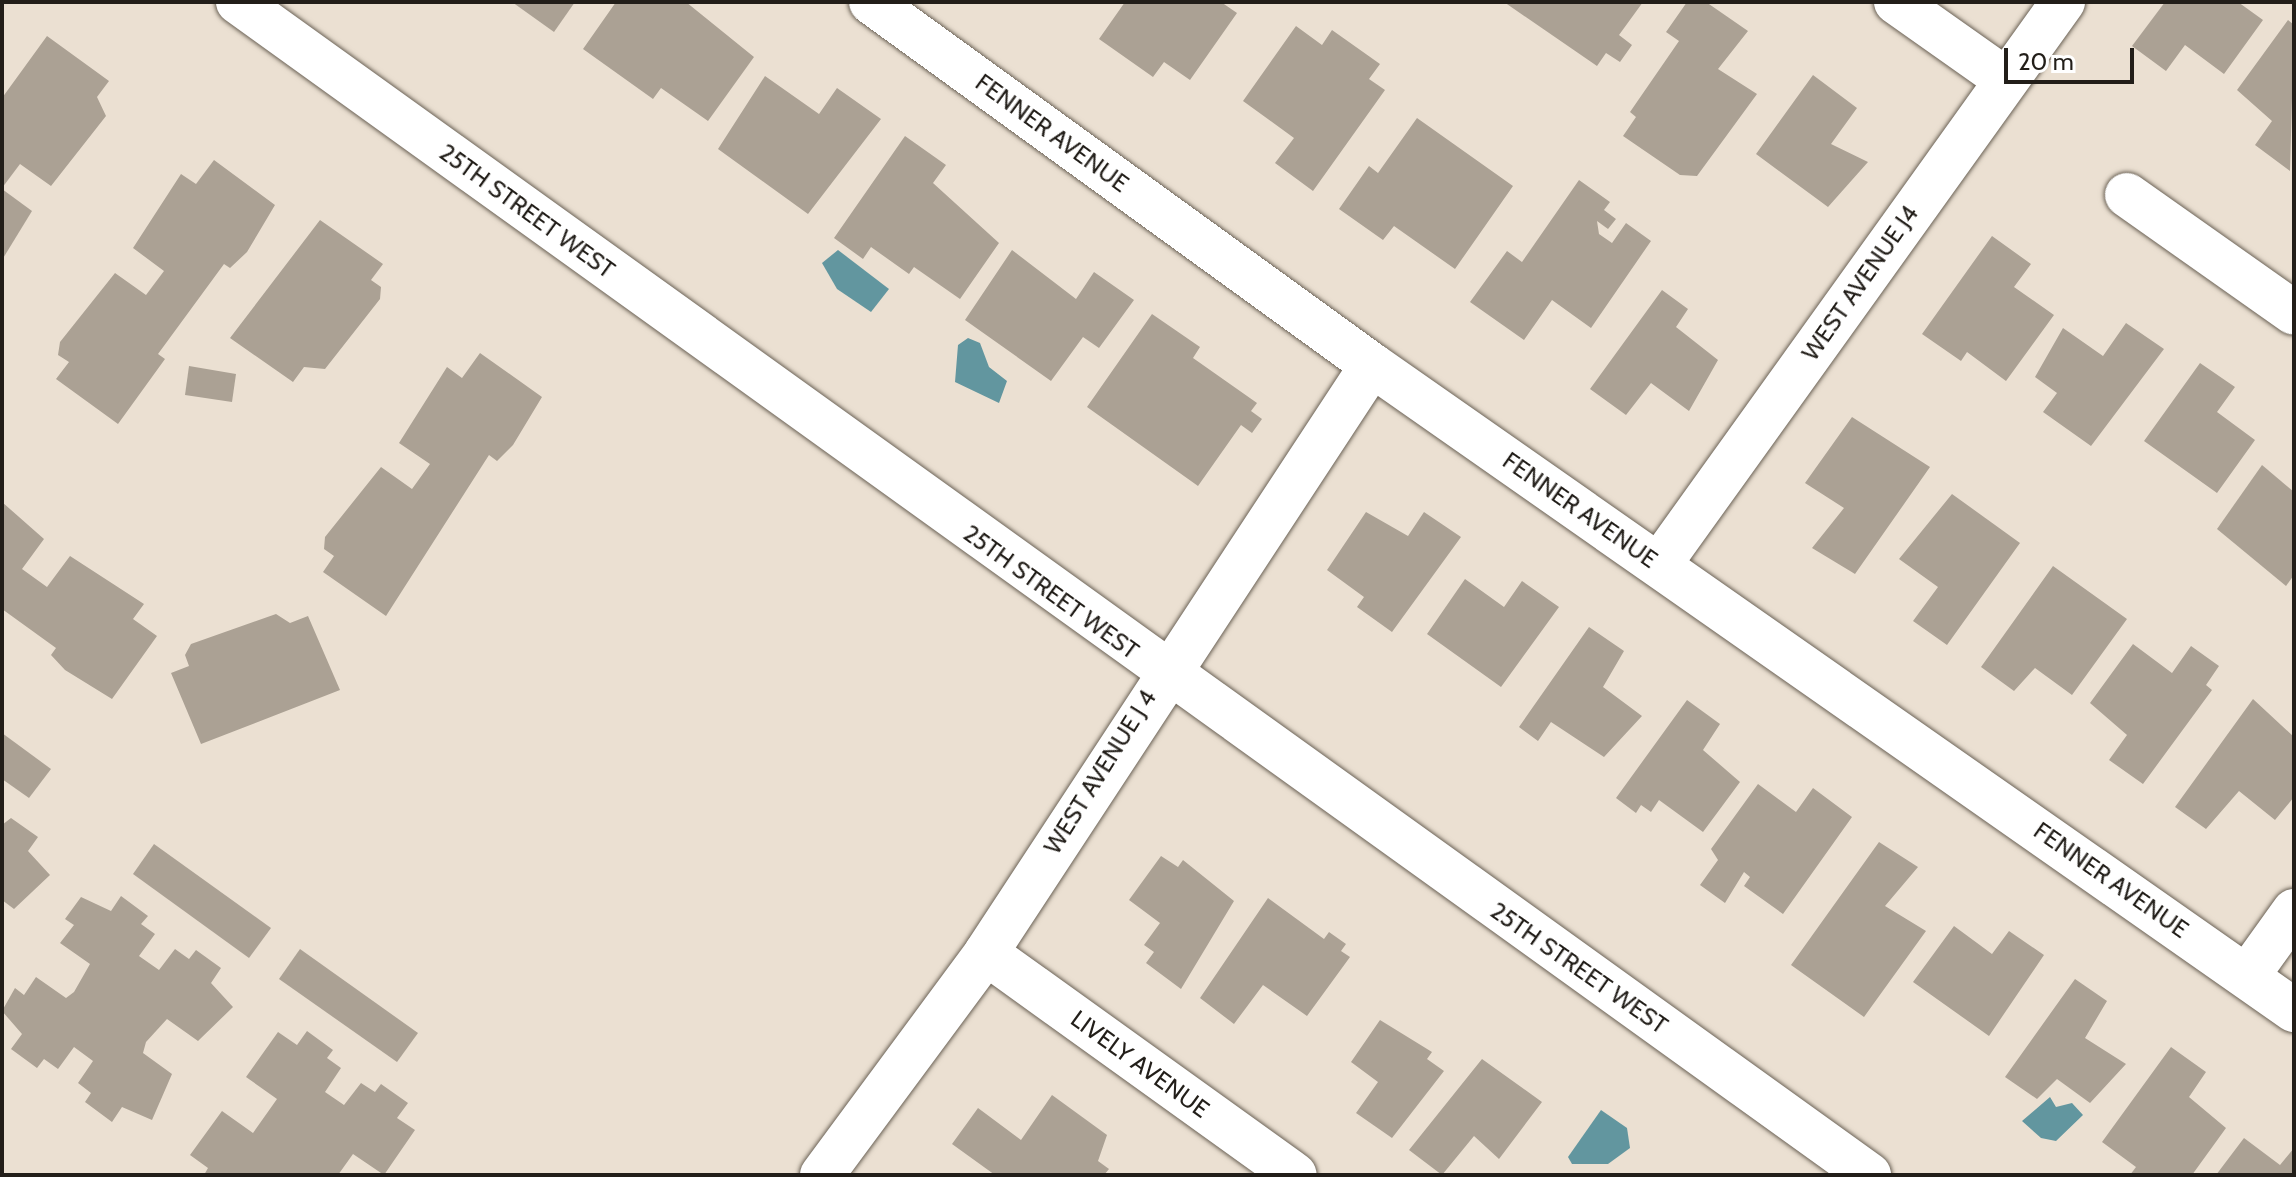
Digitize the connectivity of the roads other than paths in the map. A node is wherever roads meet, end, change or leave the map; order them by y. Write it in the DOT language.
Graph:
graph roads {
  1 [pos="238,2"];
  2 [pos="871,2"];
  3 [pos="1896,2"];
  4 [pos="2063,2"];
  5 [pos="2005,79"];
  6 [pos="2127,195"];
  7 [pos="2294,313"];
  8 [pos="1372,365"];
  9 [pos="1659,565"];
  10 [pos="1164,673"];
  11 [pos="2294,911"];
  12 [pos="986,953"];
  13 [pos="2248,975"];
  14 [pos="2294,1010"];
  15 [pos="822,1175"];
  16 [pos="1295,1175"];
  17 [pos="1869,1175"];
  1 -- 10 [label="street, 25TH STREET WEST"];
  2 -- 8 [label="street, FENNER AVENUE"];
  3 -- 5 [label="street"];
  4 -- 5 [label="street, WEST AVENUE J4"];
  5 -- 9 [label="street, WEST AVENUE J4"];
  6 -- 7 [label="street"];
  8 -- 9 [label="street, FENNER AVENUE"];
  8 -- 10 [label="street, WEST AVENUE J 4"];
  9 -- 13 [label="street, FENNER AVENUE"];
  10 -- 12 [label="street, WEST AVENUE J 4"];
  10 -- 17 [label="street, 25TH STREET WEST"];
  11 -- 13 [label="street"];
  12 -- 15 [label="street, WEST AVENUE J 4"];
  12 -- 16 [label="street, LIVELY AVENUE"];
  13 -- 14 [label="street, FENNER AVENUE"];
}
